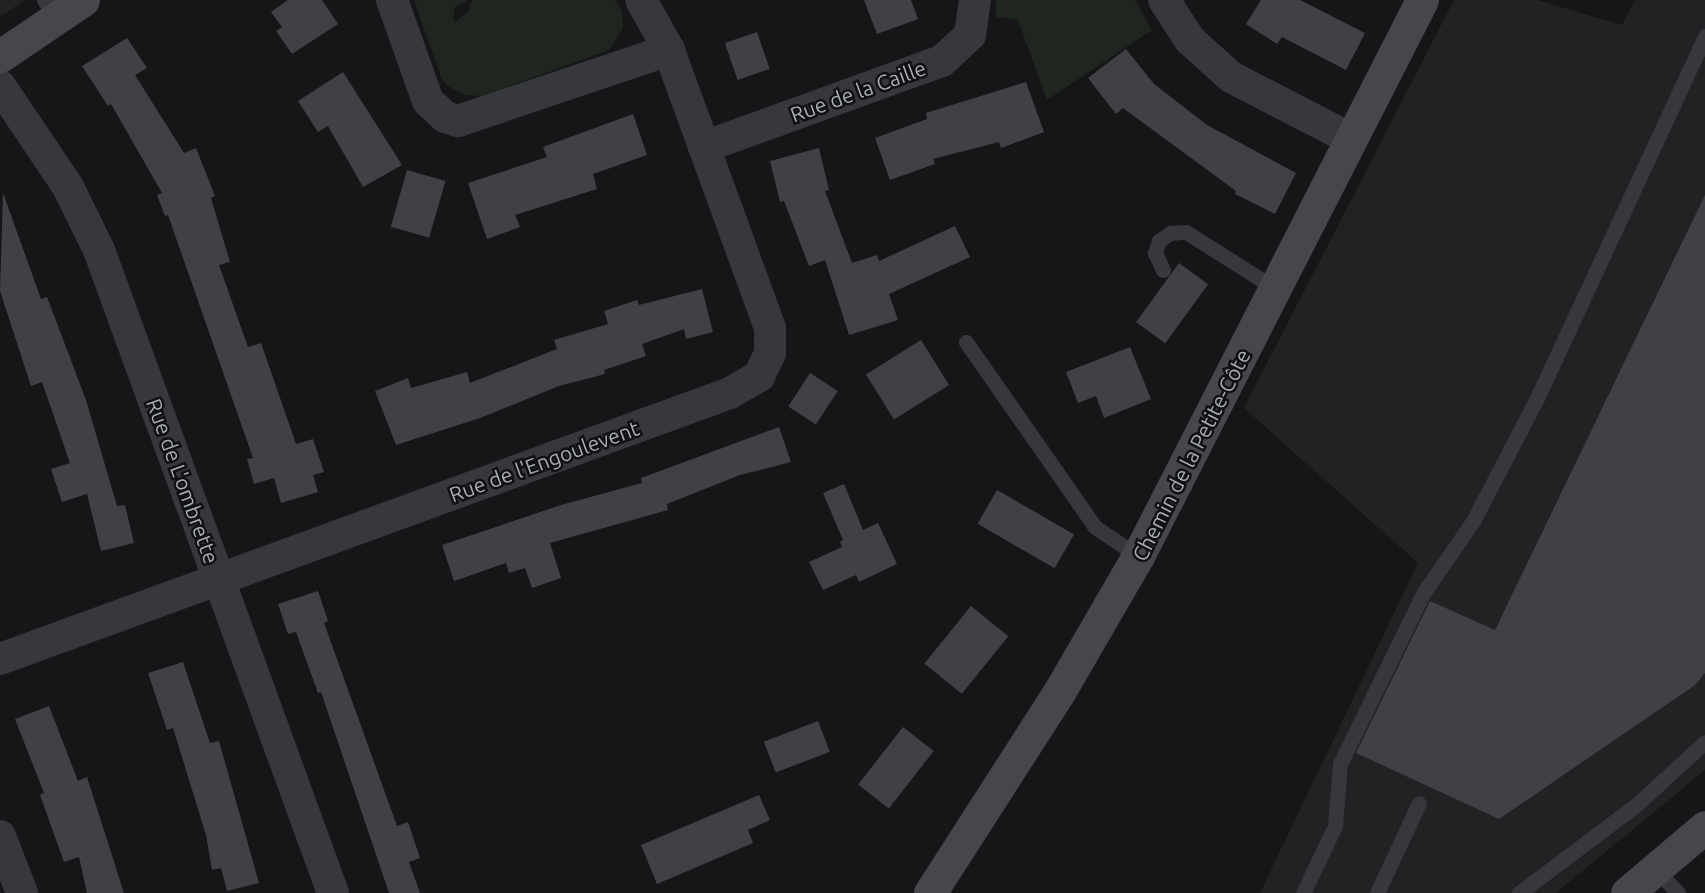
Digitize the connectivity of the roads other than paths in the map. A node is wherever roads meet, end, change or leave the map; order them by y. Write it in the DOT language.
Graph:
graph roads {
  1 [pos="392,0"];
  2 [pos="641,0"];
  3 [pos="975,0"];
  4 [pos="1164,0"];
  5 [pos="1422,0"];
  6 [pos="62,6"];
  7 [pos="1705,36"];
  8 [pos="669,50"];
  9 [pos="0,56"];
  10 [pos="0,86"];
  11 [pos="1352,139"];
  12 [pos="704,147"];
  13 [pos="1163,270"];
  14 [pos="1276,289"];
  15 [pos="966,342"];
  16 [pos="1138,556"];
  17 [pos="219,580"];
  18 [pos="0,659"];
  19 [pos="1705,742"];
  20 [pos="1419,803"];
  21 [pos="1705,827"];
  22 [pos="0,836"];
  23 [pos="1667,881"];
  24 [pos="22,893"];
  25 [pos="333,893"];
  26 [pos="930,893"];
  27 [pos="1303,893"];
  28 [pos="1377,893"];
  29 [pos="1520,893"];
  30 [pos="1627,893"];
  1 -- 8 [label="street"];
  2 -- 8 [label="street, Rue de l'Engoulevent"];
  3 -- 12 [label="street, Rue de la Caille"];
  4 -- 11 [label="street"];
  5 -- 11 [label="street, Chemin de la Petite-Côte"];
  6 -- 9 [label="street"];
  7 -- 27 [label="lane"];
  8 -- 12 [label="street, Rue de l'Engoulevent"];
  10 -- 17 [label="street, Rue de L'ombrette"];
  11 -- 14 [label="street, Chemin de la Petite-Côte"];
  12 -- 17 [label="street, Rue de l'Engoulevent"];
  13 -- 14 [label="lane"];
  14 -- 16 [label="street, Chemin de la Petite-Côte"];
  15 -- 16 [label="lane"];
  16 -- 26 [label="street, Chemin de la Petite-Côte"];
  17 -- 18 [label="street, Rue de l'Engoulevent"];
  17 -- 25 [label="street, Rue de L'ombrette"];
  19 -- 29 [label="lane"];
  20 -- 28 [label="lane"];
  21 -- 23 [label="street"];
  22 -- 24 [label="street"];
  23 -- 30 [label="street"];
}
